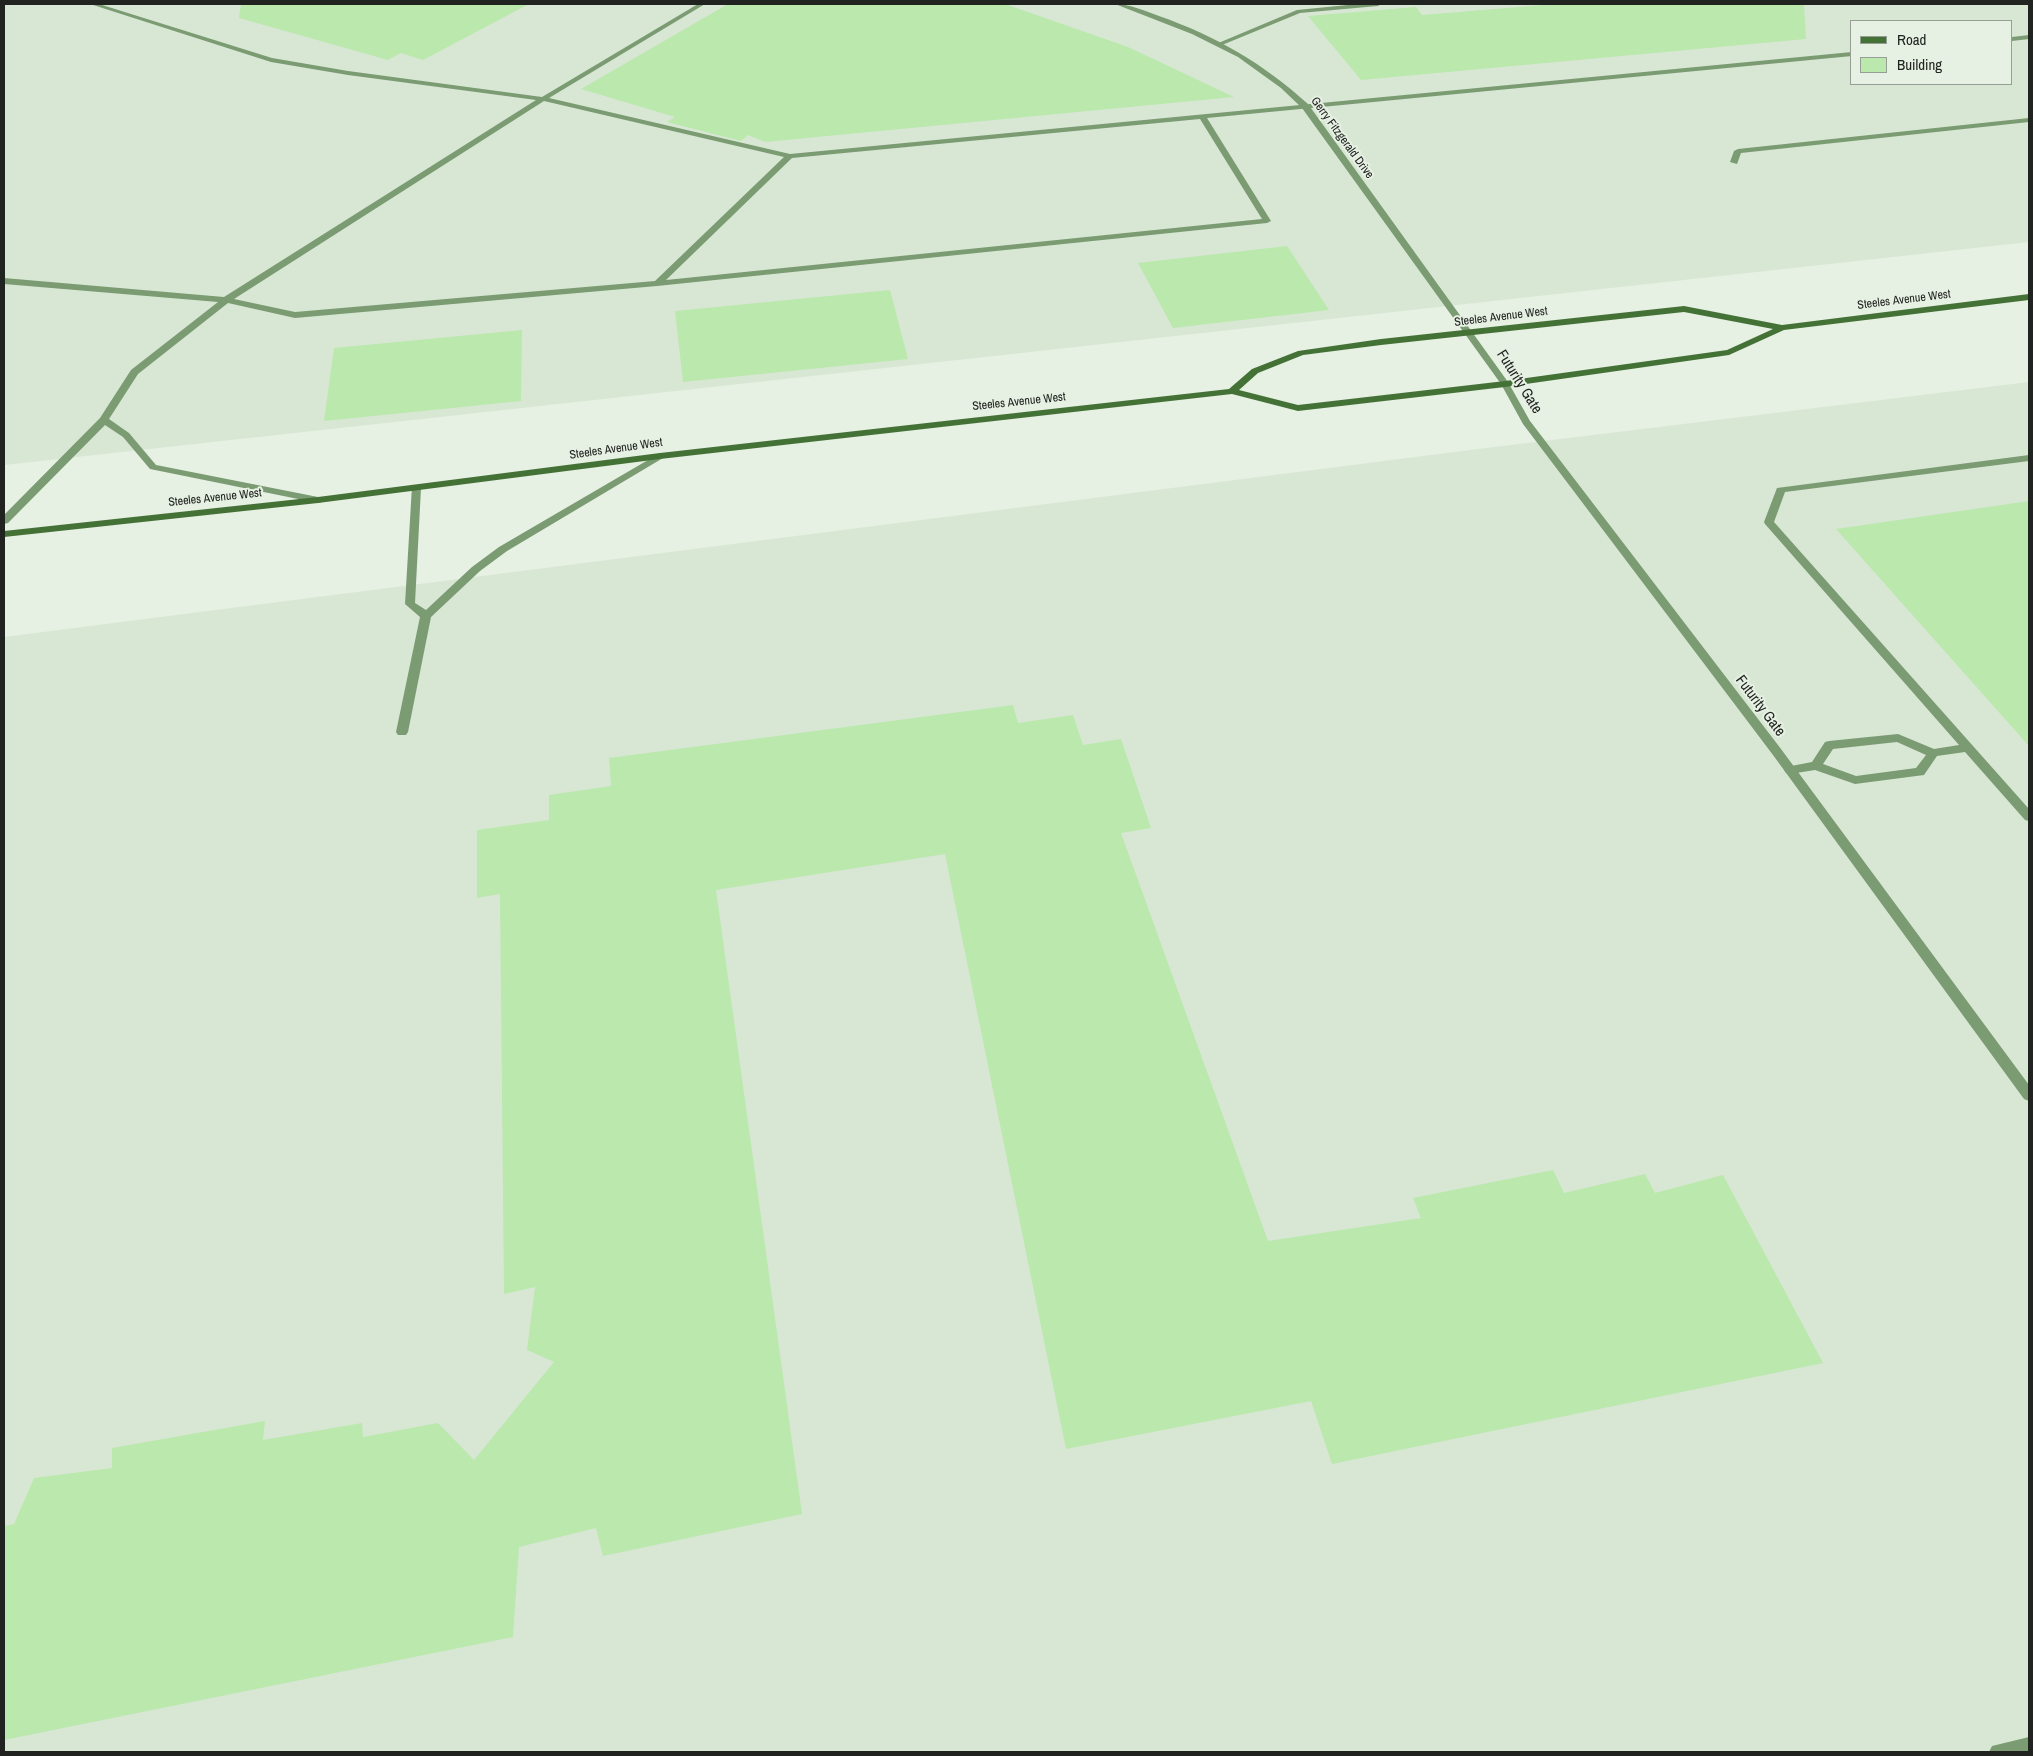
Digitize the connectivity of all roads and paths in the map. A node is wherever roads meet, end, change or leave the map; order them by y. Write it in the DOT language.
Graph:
graph roads {
  1 [pos="93,4"];
  2 [pos="702,4"];
  3 [pos="1118,4"];
  4 [pos="1378,4"];
  5 [pos="2029,37"];
  6 [pos="2013,39"];
  7 [pos="1220,44"];
  8 [pos="1850,54"];
  9 [pos="543,99"];
  10 [pos="1304,106"];
  11 [pos="1202,116"];
  12 [pos="2029,120"];
  13 [pos="790,156"];
  14 [pos="1734,162"];
  15 [pos="4,281"];
  16 [pos="657,283"];
  17 [pos="2029,297"];
  18 [pos="226,300"];
  19 [pos="1782,328"];
  20 [pos="1470,334"];
  21 [pos="1505,384"];
  22 [pos="1232,391"];
  23 [pos="104,420"];
  24 [pos="660,456"];
  25 [pos="2029,458"];
  26 [pos="416,488"];
  27 [pos="318,500"];
  28 [pos="4,521"];
  29 [pos="4,534"];
  30 [pos="426,616"];
  31 [pos="402,732"];
  32 [pos="1968,747"];
  33 [pos="1933,753"];
  34 [pos="1816,766"];
  35 [pos="1790,770"];
  36 [pos="2029,817"];
  37 [pos="2029,1095"];
  38 [pos="2029,1746"];
  39 [pos="1998,1752"];
  1 -- 9 [label="street"];
  2 -- 9 [label="street"];
  3 -- 7 [label="street, Gerry Fitzgerald Drive"];
  4 -- 7 [label="street"];
  5 -- 6 [label="street"];
  7 -- 10 [label="street, Gerry Fitzgerald Drive"];
  8 -- 10 [label="street"];
  9 -- 13 [label="street"];
  9 -- 18 [label="street"];
  10 -- 11 [label="street"];
  10 -- 20 [label="street, Gerry Fitzgerald Drive"];
  11 -- 13 [label="street"];
  11 -- 16 [label="street"];
  12 -- 14 [label="street"];
  13 -- 16 [label="street"];
  15 -- 18 [label="street"];
  16 -- 18 [label="street"];
  17 -- 19 [label="main road, Steeles Avenue West"];
  18 -- 23 [label="street"];
  19 -- 20 [label="main road, Steeles Avenue West"];
  19 -- 21 [label="main road, Steeles Avenue West"];
  20 -- 21 [label="street, Futurity Gate"];
  20 -- 22 [label="main road, Steeles Avenue West"];
  21 -- 22 [label="main road, Steeles Avenue West"];
  21 -- 35 [label="street, Futurity Gate"];
  22 -- 24 [label="main road, Steeles Avenue West"];
  23 -- 27 [label="street"];
  23 -- 28 [label="street"];
  24 -- 26 [label="main road, Steeles Avenue West"];
  24 -- 30 [label="street"];
  25 -- 32 [label="street"];
  26 -- 27 [label="main road, Steeles Avenue West"];
  26 -- 30 [label="street"];
  27 -- 29 [label="main road, Steeles Avenue West"];
  30 -- 31 [label="street"];
  32 -- 33 [label="street"];
  32 -- 36 [label="street"];
  33 -- 34 [label="street"];
  33 -- 34 [label="street"];
  34 -- 35 [label="street"];
  35 -- 37 [label="street, Futurity Gate"];
  38 -- 39 [label="street"];
}
